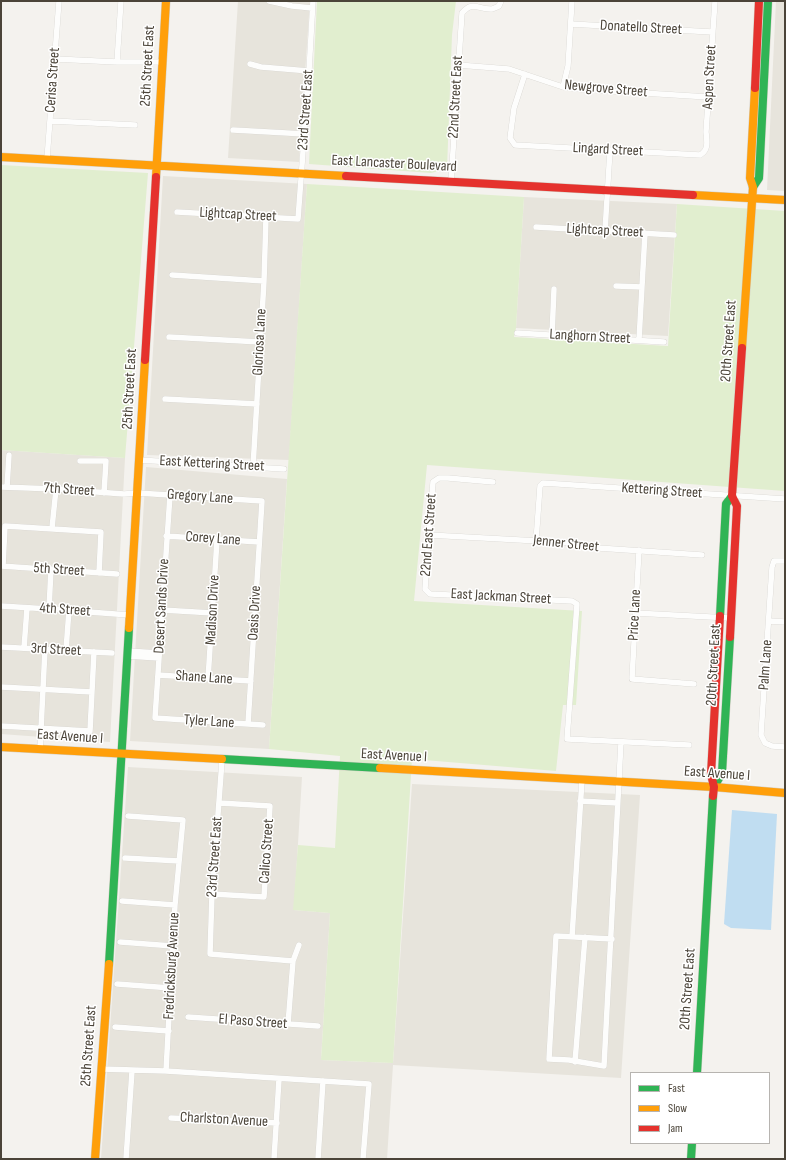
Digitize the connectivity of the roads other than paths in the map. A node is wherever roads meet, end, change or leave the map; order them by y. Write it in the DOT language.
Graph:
graph roads {
  1 [pos="59,1"];
  2 [pos="121,1"];
  3 [pos="166,1"];
  4 [pos="269,1"];
  5 [pos="313,1"];
  6 [pos="572,1"];
  7 [pos="715,1"];
  8 [pos="760,1"];
  9 [pos="768,1"];
  10 [pos="500,4"];
  11 [pos="312,8"];
  12 [pos="570,24"];
  13 [pos="712,32"];
  14 [pos="55,59"];
  15 [pos="117,62"];
  16 [pos="162,62"];
  17 [pos="250,64"];
  18 [pos="458,64"];
  19 [pos="309,71"];
  20 [pos="525,74"];
  21 [pos="563,87"];
  22 [pos="708,97"];
  23 [pos="51,121"];
  24 [pos="135,125"];
  25 [pos="233,130"];
  26 [pos="305,134"];
  27 [pos="610,150"];
  28 [pos="704,153"];
  29 [pos="1,157"];
  30 [pos="47,159"];
  31 [pos="156,165"];
  32 [pos="302,173"];
  33 [pos="452,182"];
  34 [pos="753,187"];
  35 [pos="607,191"];
  36 [pos="752,198"];
  37 [pos="785,200"];
  38 [pos="177,212"];
  39 [pos="266,217"];
  40 [pos="298,219"];
  41 [pos="536,227"];
  42 [pos="605,231"];
  43 [pos="645,233"];
  44 [pos="674,235"];
  45 [pos="172,275"];
  46 [pos="264,281"];
  47 [pos="616,286"];
  48 [pos="642,287"];
  49 [pos="554,289"];
  50 [pos="517,333"];
  51 [pos="552,335"];
  52 [pos="168,337"];
  53 [pos="639,340"];
  54 [pos="260,342"];
  55 [pos="664,342"];
  56 [pos="165,399"];
  57 [pos="256,404"];
  58 [pos="9,455"];
  59 [pos="80,460"];
  60 [pos="139,460"];
  61 [pos="253,467"];
  62 [pos="284,469"];
  63 [pos="493,482"];
  64 [pos="1,487"];
  65 [pos="8,487"];
  66 [pos="56,489"];
  67 [pos="104,493"];
  68 [pos="138,493"];
  69 [pos="170,495"];
  70 [pos="732,496"];
  71 [pos="785,499"];
  72 [pos="262,501"];
  73 [pos="52,528"];
  74 [pos="429,535"];
  75 [pos="166,536"];
  76 [pos="217,540"];
  77 [pos="536,541"];
  78 [pos="259,542"];
  79 [pos="639,550"];
  80 [pos="702,555"];
  81 [pos="785,561"];
  82 [pos="2,566"];
  83 [pos="51,569"];
  84 [pos="99,572"];
  85 [pos="117,574"];
  86 [pos="426,589"];
  87 [pos="1,606"];
  88 [pos="27,608"];
  89 [pos="49,609"];
  90 [pos="69,610"];
  91 [pos="162,610"];
  92 [pos="213,613"];
  93 [pos="634,613"];
  94 [pos="130,615"];
  95 [pos="720,618"];
  96 [pos="730,618"];
  97 [pos="769,621"];
  98 [pos="785,622"];
  99 [pos="1,647"];
  100 [pos="24,648"];
  101 [pos="45,649"];
  102 [pos="66,650"];
  103 [pos="94,652"];
  104 [pos="112,653"];
  105 [pos="127,653"];
  106 [pos="159,655"];
  107 [pos="158,675"];
  108 [pos="208,679"];
  109 [pos="250,681"];
  110 [pos="694,684"];
  111 [pos="1,687"];
  112 [pos="43,688"];
  113 [pos="92,692"];
  114 [pos="155,718"];
  115 [pos="248,724"];
  116 [pos="263,725"];
  117 [pos="1,726"];
  118 [pos="41,727"];
  119 [pos="621,742"];
  120 [pos="689,745"];
  121 [pos="1,747"];
  122 [pos="785,747"];
  123 [pos="40,749"];
  124 [pos="122,755"];
  125 [pos="222,761"];
  126 [pos="582,780"];
  127 [pos="619,782"];
  128 [pos="714,787"];
  129 [pos="785,793"];
  130 [pos="580,801"];
  131 [pos="220,803"];
  132 [pos="617,803"];
  133 [pos="128,816"];
  134 [pos="125,858"];
  135 [pos="179,861"];
  136 [pos="212,894"];
  137 [pos="122,901"];
  138 [pos="175,905"];
  139 [pos="572,936"];
  140 [pos="585,937"];
  141 [pos="612,939"];
  142 [pos="120,942"];
  143 [pos="298,945"];
  144 [pos="174,946"];
  145 [pos="293,961"];
  146 [pos="117,984"];
  147 [pos="172,988"];
  148 [pos="188,1018"];
  149 [pos="288,1024"];
  150 [pos="318,1026"];
  151 [pos="115,1027"];
  152 [pos="169,1031"];
  153 [pos="576,1062"];
  154 [pos="101,1069"];
  155 [pos="132,1071"];
  156 [pos="166,1071"];
  157 [pos="697,1072"];
  158 [pos="280,1079"];
  159 [pos="323,1080"];
  160 [pos="171,1118"];
  161 [pos="277,1123"];
  162 [pos="692,1144"];
  163 [pos="95,1159"];
  164 [pos="126,1159"];
  165 [pos="274,1159"];
  166 [pos="318,1159"];
  167 [pos="364,1159"];
  168 [pos="691,1159"];
  1 -- 14 [label="street, Cerisa Street"];
  2 -- 15 [label="street"];
  3 -- 16 [label="main road, 25th Street East"];
  4 -- 11 [label="street"];
  5 -- 11 [label="street, 23rd Street East"];
  6 -- 12 [label="street"];
  7 -- 13 [label="street, Aspen Street"];
  8 -- 34 [label="main road, 20th Street East"];
  9 -- 34 [label="main road, 20th Street East"];
  10 -- 18 [label="street, 22nd Street East"];
  11 -- 19 [label="street, 23rd Street East"];
  12 -- 13 [label="street, Donatello Street"];
  12 -- 21 [label="street"];
  13 -- 22 [label="street, Aspen Street"];
  14 -- 15 [label="street"];
  14 -- 23 [label="street, Cerisa Street"];
  15 -- 16 [label="street"];
  16 -- 31 [label="main road, 25th Street East"];
  17 -- 19 [label="street"];
  18 -- 20 [label="street, Newgrove Street"];
  18 -- 33 [label="street, 22nd Street East"];
  19 -- 26 [label="street, 23rd Street East"];
  20 -- 21 [label="street, Newgrove Street"];
  20 -- 27 [label="street, Lingard Street"];
  21 -- 22 [label="street, Newgrove Street"];
  22 -- 28 [label="street, Aspen Street"];
  23 -- 24 [label="street"];
  23 -- 30 [label="street, Cerisa Street"];
  25 -- 26 [label="street"];
  26 -- 32 [label="street, 23rd Street East"];
  27 -- 28 [label="street, Lingard Street"];
  27 -- 35 [label="street"];
  29 -- 30 [label="main road, East Lancaster Boulevard"];
  30 -- 31 [label="main road, East Lancaster Boulevard"];
  31 -- 32 [label="main road, East Lancaster Boulevard"];
  31 -- 60 [label="main road, 25th Street East"];
  32 -- 33 [label="main road, East Lancaster Boulevard"];
  32 -- 40 [label="street, 23rd Street East"];
  33 -- 35 [label="main road, East Lancaster Boulevard"];
  34 -- 36 [label="main road, 20th Street East"];
  35 -- 36 [label="main road, East Lancaster Boulevard"];
  35 -- 42 [label="street"];
  36 -- 37 [label="main road, East Lancaster Boulevard"];
  36 -- 70 [label="main road, 20th Street East"];
  38 -- 39 [label="street, Lightcap Street"];
  39 -- 40 [label="street, Lightcap Street"];
  39 -- 46 [label="street, Gloriosa Lane"];
  41 -- 42 [label="street, Lightcap Street"];
  42 -- 43 [label="street, Lightcap Street"];
  43 -- 44 [label="street, Lightcap Street"];
  43 -- 48 [label="street"];
  45 -- 46 [label="street"];
  46 -- 54 [label="street, Gloriosa Lane"];
  47 -- 48 [label="street"];
  48 -- 53 [label="street"];
  49 -- 51 [label="street"];
  50 -- 51 [label="street, Langhorn Street"];
  51 -- 53 [label="street, Langhorn Street"];
  52 -- 54 [label="street"];
  53 -- 55 [label="street, Langhorn Street"];
  54 -- 57 [label="street, Gloriosa Lane"];
  56 -- 57 [label="street"];
  57 -- 61 [label="street, Gloriosa Lane"];
  58 -- 65 [label="street"];
  59 -- 67 [label="street"];
  60 -- 61 [label="street, East Kettering Street"];
  60 -- 68 [label="main road, 25th Street East"];
  61 -- 62 [label="street, East Kettering Street"];
  63 -- 74 [label="street, 22nd East Street"];
  64 -- 65 [label="street, 7th Street"];
  65 -- 66 [label="street, 7th Street"];
  66 -- 67 [label="street, 7th Street"];
  66 -- 73 [label="street"];
  67 -- 68 [label="street, 7th Street"];
  68 -- 69 [label="street, Gregory Lane"];
  68 -- 94 [label="main road, 25th Street East"];
  69 -- 72 [label="street, Gregory Lane"];
  69 -- 75 [label="street, Desert Sands Drive"];
  70 -- 71 [label="street, Kettering Street"];
  70 -- 77 [label="street, Kettering Street"];
  70 -- 95 [label="main road, 20th Street East"];
  70 -- 96 [label="main road, 20th Street East"];
  72 -- 78 [label="street, Oasis Drive"];
  73 -- 82 [label="street"];
  73 -- 84 [label="street"];
  74 -- 77 [label="street, Jenner Street"];
  74 -- 86 [label="street, 22nd East Street"];
  75 -- 76 [label="street, Corey Lane"];
  75 -- 91 [label="street, Desert Sands Drive"];
  76 -- 78 [label="street, Corey Lane"];
  76 -- 92 [label="street, Madison Drive"];
  77 -- 79 [label="street, Jenner Street"];
  78 -- 109 [label="street, Oasis Drive"];
  79 -- 80 [label="street, Jenner Street"];
  79 -- 93 [label="street, Price Lane"];
  81 -- 97 [label="street, Palm Lane"];
  82 -- 83 [label="street, 5th Street"];
  83 -- 84 [label="street, 5th Street"];
  83 -- 89 [label="street"];
  84 -- 85 [label="street, 5th Street"];
  86 -- 119 [label="street, East Jackman Street"];
  87 -- 88 [label="street, 4th Street"];
  88 -- 89 [label="street, 4th Street"];
  88 -- 100 [label="street"];
  89 -- 90 [label="street, 4th Street"];
  90 -- 94 [label="street, 4th Street"];
  90 -- 102 [label="street"];
  91 -- 92 [label="street"];
  91 -- 106 [label="street, Desert Sands Drive"];
  92 -- 108 [label="street, Madison Drive"];
  93 -- 95 [label="street"];
  93 -- 110 [label="street, Price Lane"];
  94 -- 105 [label="main road, 25th Street East"];
  95 -- 96 [label="street"];
  95 -- 128 [label="main road, 20th Street East"];
  96 -- 128 [label="main road, 20th Street East"];
  97 -- 98 [label="street"];
  97 -- 122 [label="street, Palm Lane"];
  99 -- 100 [label="street, 3rd Street"];
  100 -- 101 [label="street, 3rd Street"];
  101 -- 102 [label="street, 3rd Street"];
  101 -- 112 [label="street"];
  102 -- 103 [label="street, 3rd Street"];
  103 -- 104 [label="street, 3rd Street"];
  103 -- 113 [label="street"];
  105 -- 106 [label="street"];
  105 -- 124 [label="main road, 25th Street East"];
  106 -- 107 [label="street, Desert Sands Drive"];
  107 -- 108 [label="street, Shane Lane"];
  107 -- 114 [label="street, Desert Sands Drive"];
  108 -- 109 [label="street, Shane Lane"];
  109 -- 115 [label="street, Oasis Drive"];
  111 -- 112 [label="street"];
  112 -- 113 [label="street"];
  112 -- 118 [label="street"];
  113 -- 118 [label="street"];
  114 -- 115 [label="street, Tyler Lane"];
  115 -- 116 [label="street, Tyler Lane"];
  117 -- 118 [label="street"];
  118 -- 123 [label="street"];
  119 -- 120 [label="street"];
  119 -- 127 [label="street"];
  121 -- 123 [label="main road, East Avenue I"];
  123 -- 124 [label="main road, East Avenue I"];
  124 -- 125 [label="main road, East Avenue I"];
  124 -- 154 [label="main road, 25th Street East"];
  125 -- 126 [label="main road, East Avenue I"];
  125 -- 131 [label="street, 23rd Street East"];
  126 -- 127 [label="main road, East Avenue I"];
  126 -- 130 [label="street"];
  127 -- 128 [label="main road, East Avenue I"];
  127 -- 132 [label="street"];
  128 -- 129 [label="main road, East Avenue I"];
  128 -- 157 [label="main road, 20th Street East"];
  130 -- 132 [label="street"];
  130 -- 139 [label="street"];
  131 -- 136 [label="street, 23rd Street East"];
  131 -- 136 [label="street, Calico Street"];
  132 -- 141 [label="street"];
  133 -- 135 [label="street, Fredricksburg Avenue"];
  134 -- 135 [label="street"];
  135 -- 138 [label="street, Fredricksburg Avenue"];
  136 -- 145 [label="street, 23rd Street East"];
  137 -- 138 [label="street"];
  138 -- 144 [label="street, Fredricksburg Avenue"];
  139 -- 140 [label="street"];
  139 -- 153 [label="street"];
  140 -- 141 [label="street"];
  140 -- 153 [label="street"];
  141 -- 153 [label="street"];
  142 -- 144 [label="street"];
  143 -- 145 [label="street"];
  144 -- 147 [label="street, Fredricksburg Avenue"];
  145 -- 149 [label="street"];
  146 -- 147 [label="street"];
  147 -- 152 [label="street, Fredricksburg Avenue"];
  148 -- 149 [label="street, El Paso Street"];
  149 -- 150 [label="street, El Paso Street"];
  151 -- 152 [label="street"];
  152 -- 156 [label="street, Fredricksburg Avenue"];
  154 -- 155 [label="street"];
  154 -- 163 [label="main road, 25th Street East"];
  155 -- 156 [label="street"];
  155 -- 164 [label="street"];
  156 -- 158 [label="street"];
  158 -- 159 [label="street"];
  158 -- 161 [label="street"];
  159 -- 166 [label="street"];
  159 -- 167 [label="street"];
  160 -- 161 [label="street, Charlston Avenue"];
  161 -- 165 [label="street"];
  162 -- 168 [label="main road"];
}
